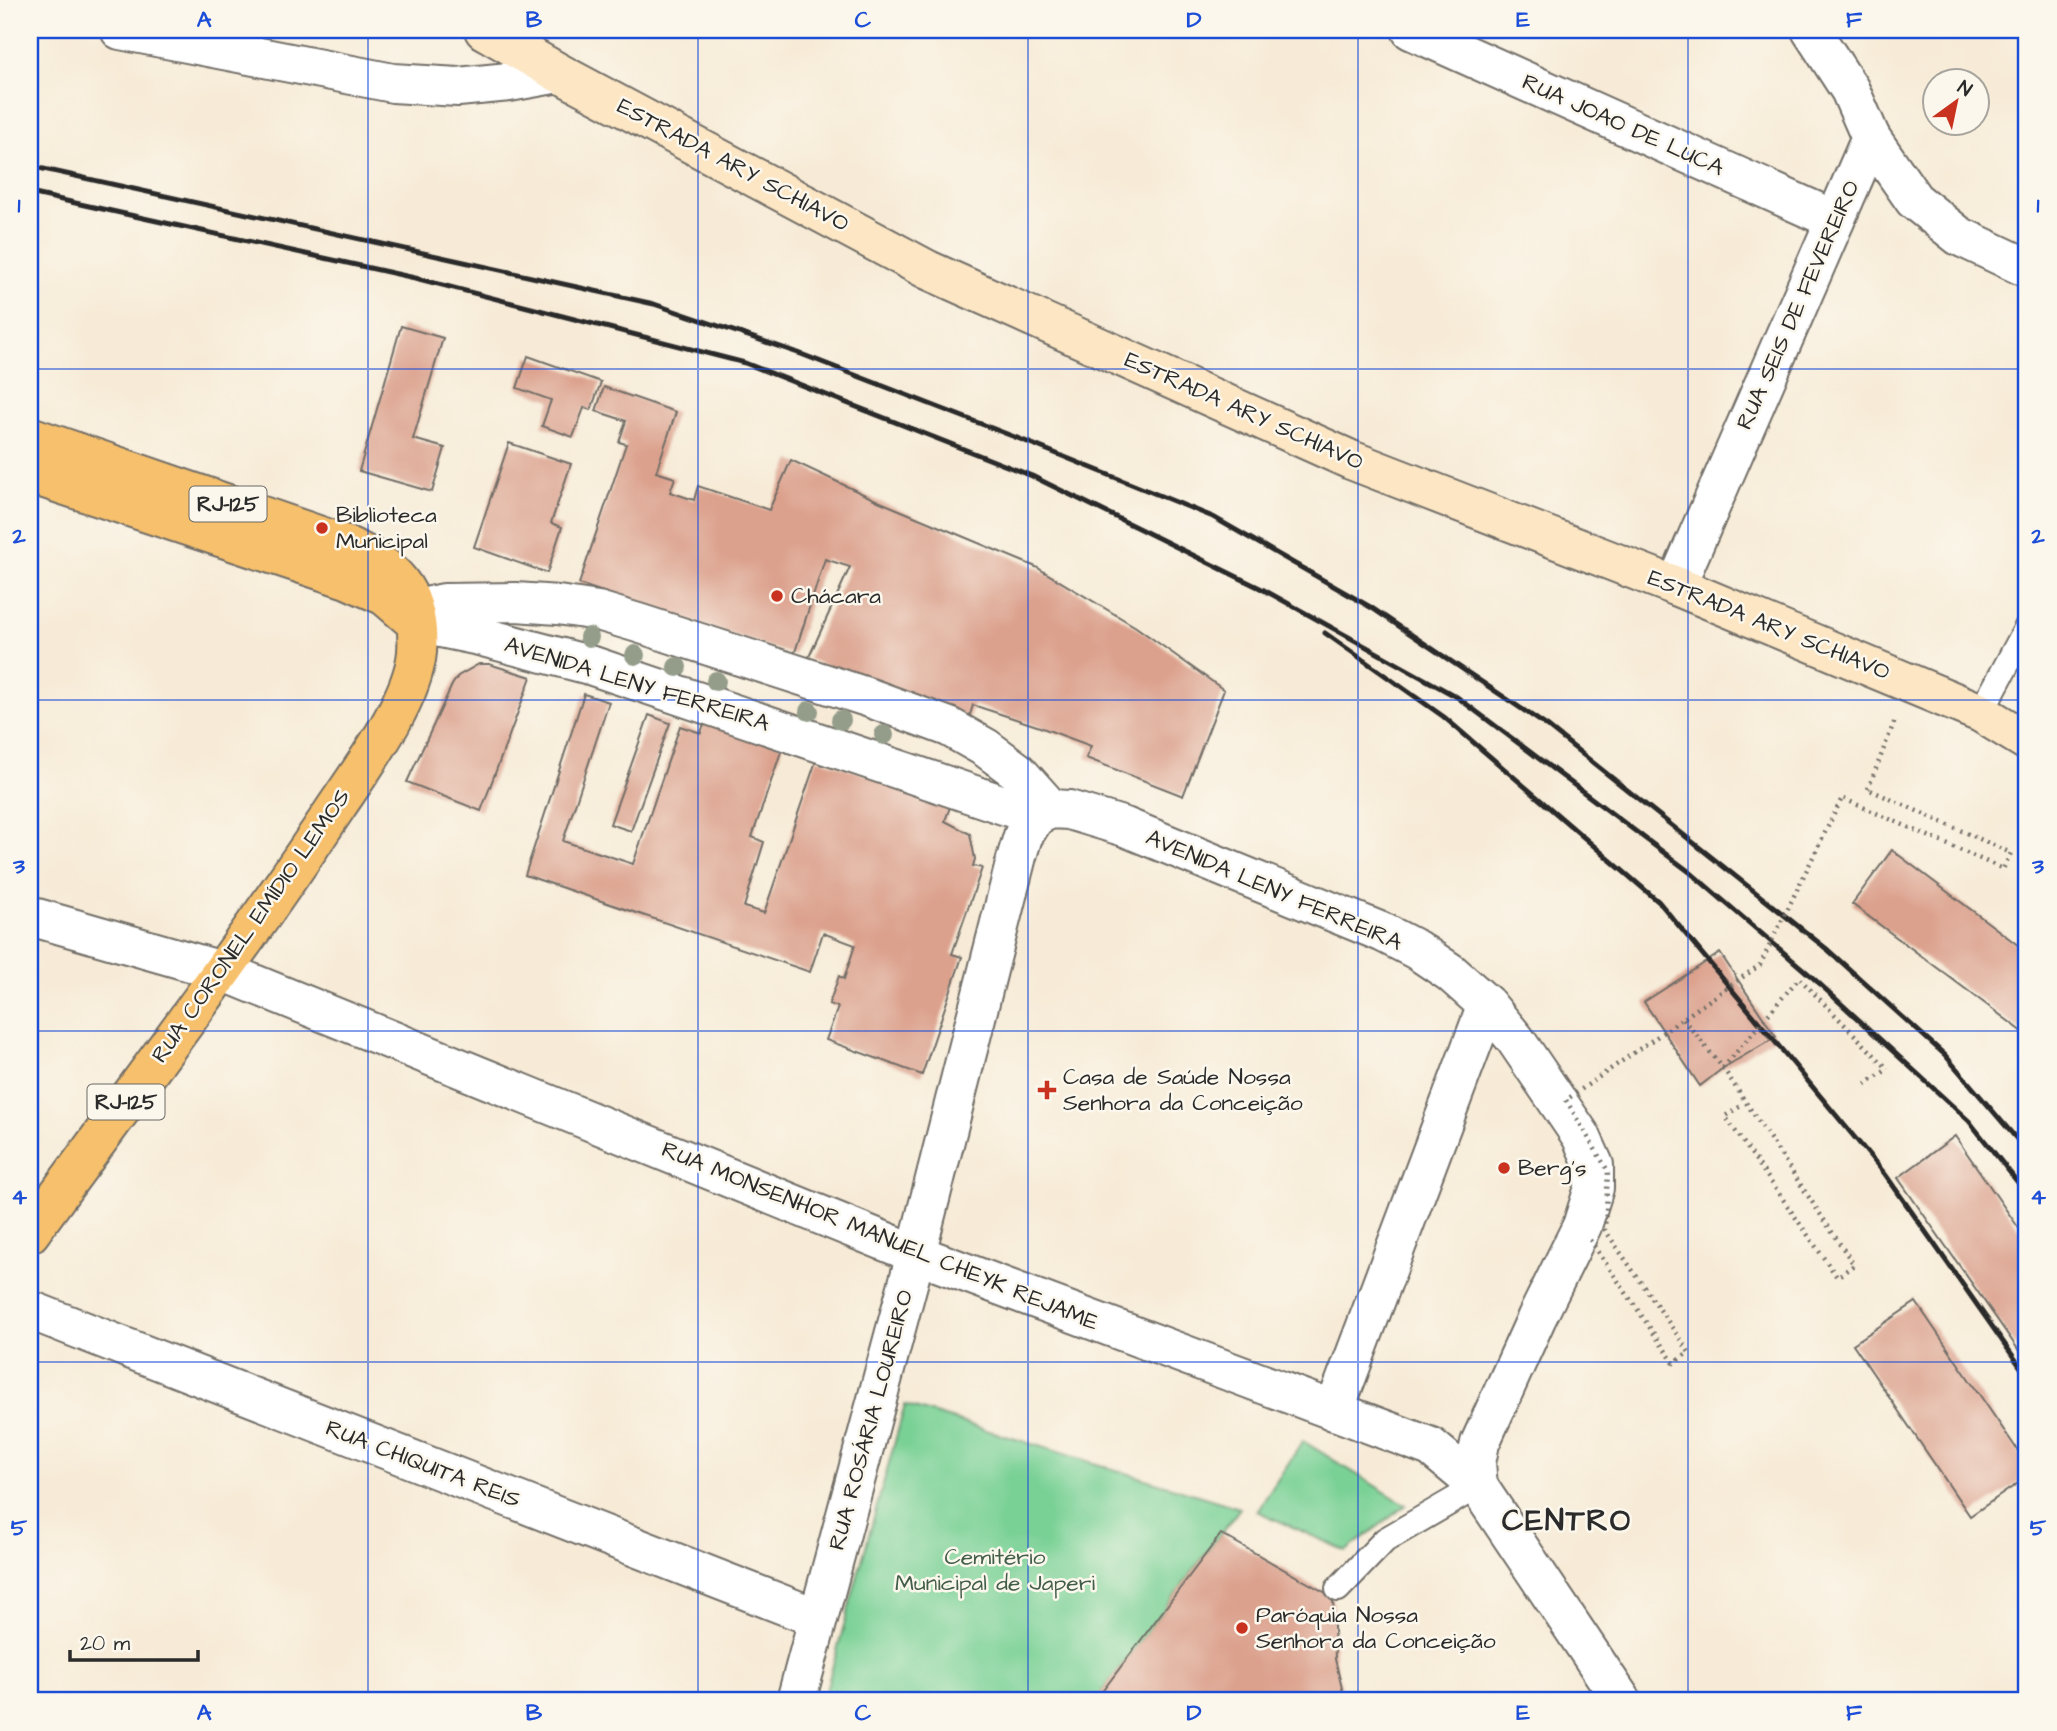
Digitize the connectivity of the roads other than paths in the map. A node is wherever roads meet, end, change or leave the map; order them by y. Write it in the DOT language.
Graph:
graph roads {
  1 [pos="120,30"];
  2 [pos="484,30"];
  3 [pos="1411,30"];
  4 [pos="1811,30"];
  5 [pos="559,72"];
  6 [pos="1871,138"];
  7 [pos="1835,220"];
  8 [pos="2027,268"];
  9 [pos="30,436"];
  10 [pos="33,480"];
  11 [pos="1676,586"];
  12 [pos="413,610"];
  13 [pos="2027,627"];
  14 [pos="769,665"];
  15 [pos="1981,713"];
  16 [pos="751,718"];
  17 [pos="2027,741"];
  18 [pos="1044,813"];
  19 [pos="30,916"];
  20 [pos="222,971"];
  21 [pos="1487,1004"];
  22 [pos="30,1233"];
  23 [pos="916,1254"];
  24 [pos="30,1310"];
  25 [pos="1334,1411"];
  26 [pos="1478,1486"];
  27 [pos="1338,1589"];
  28 [pos="817,1618"];
  29 [pos="796,1701"];
  30 [pos="1622,1701"];
  1 -- 5 [label="street"];
  2 -- 5 [label="main road, ESTRADA ARY SCHIAVO"];
  3 -- 7 [label="street, RUA JOAO DE LUCA"];
  4 -- 6 [label="street"];
  5 -- 11 [label="main road, ESTRADA ARY SCHIAVO"];
  6 -- 7 [label="street, RUA SEIS DE FEVEREIRO"];
  6 -- 8 [label="street"];
  7 -- 11 [label="street, RUA SEIS DE FEVEREIRO"];
  9 -- 12 [label="main road, RJ-125"];
  10 -- 12 [label="main road, AVENIDA LENY FERREIRA / RJ-125"];
  11 -- 15 [label="main road, ESTRADA ARY SCHIAVO"];
  12 -- 14 [label="street, AVENIDA LENY FERREIRA"];
  12 -- 16 [label="street, AVENIDA LENY FERREIRA"];
  12 -- 20 [label="main road, RUA CORONEL EMÍDIO LEMOS / RJ-125"];
  13 -- 15 [label="lane"];
  14 -- 16 [label="street"];
  14 -- 18 [label="street, AVENIDA LENY FERREIRA"];
  15 -- 17 [label="main road, ESTRADA ARY SCHIAVO"];
  16 -- 18 [label="street, AVENIDA LENY FERREIRA"];
  18 -- 21 [label="street, AVENIDA LENY FERREIRA"];
  18 -- 23 [label="street, RUA ROSÁRIA LOUREIRO"];
  19 -- 20 [label="street, RUA MONSENHOR MANUEL CHEYK REJAME"];
  20 -- 22 [label="main road, RUA CORONEL EMÍDIO LEMOS / RJ-125"];
  20 -- 23 [label="street, RUA MONSENHOR MANUEL CHEYK REJAME"];
  21 -- 25 [label="street"];
  21 -- 26 [label="street, AVENIDA LENY FERREIRA"];
  23 -- 25 [label="street, RUA MONSENHOR MANUEL CHEYK REJAME"];
  23 -- 28 [label="street, RUA ROSÁRIA LOUREIRO"];
  24 -- 28 [label="street, RUA CHIQUITA REIS"];
  25 -- 26 [label="street, RUA MONSENHOR MANUEL CHEYK REJAME"];
  26 -- 27 [label="lane"];
  26 -- 30 [label="street, RUA MONSENHOR MANUEL CHEYK REJAME"];
  28 -- 29 [label="street, RUA ROSÁRIA LOUREIRO"];
}
